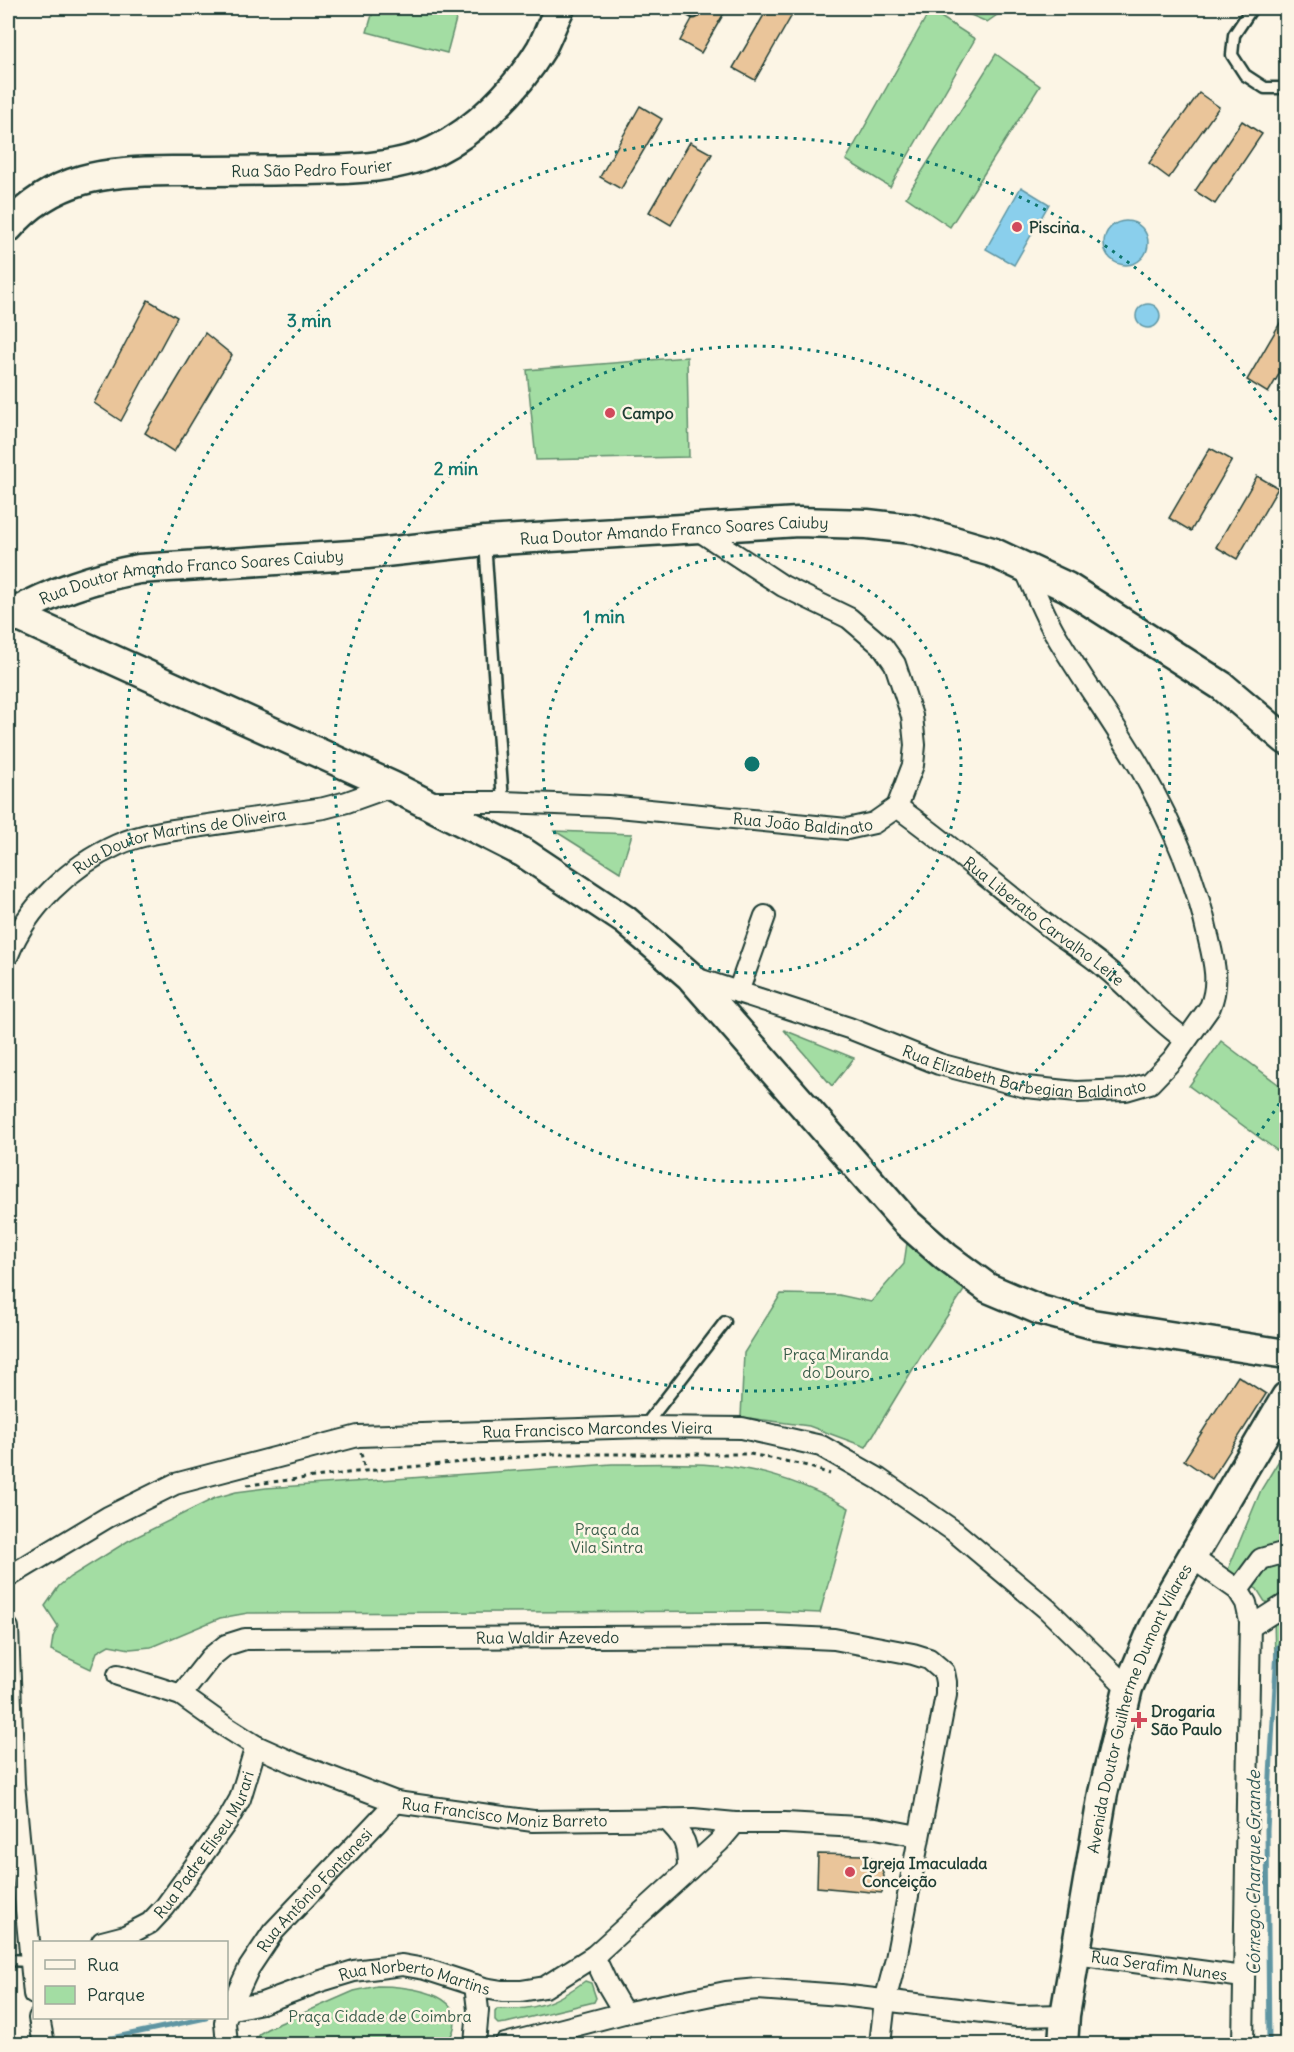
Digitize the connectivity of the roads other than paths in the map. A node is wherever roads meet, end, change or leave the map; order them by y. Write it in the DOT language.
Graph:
graph roads {
  1 [pos="560,8"];
  2 [pos="1252,8"];
  3 [pos="1287,88"];
  4 [pos="8,228"];
  5 [pos="698,530"];
  6 [pos="485,541"];
  7 [pos="1025,569"];
  8 [pos="9,616"];
  9 [pos="1287,740"];
  10 [pos="392,786"];
  11 [pos="423,802"];
  12 [pos="503,802"];
  13 [pos="897,807"];
  14 [pos="765,916"];
  15 [pos="8,955"];
  16 [pos="690,976"];
  17 [pos="738,992"];
  18 [pos="1186,1040"];
  19 [pos="725,1322"];
  20 [pos="1287,1354"];
  21 [pos="1283,1407"];
  22 [pos="644,1427"];
  23 [pos="1286,1553"];
  24 [pos="1191,1557"];
  25 [pos="8,1577"];
  26 [pos="1238,1590"];
  27 [pos="1287,1604"];
  28 [pos="1250,1627"];
  29 [pos="8,1628"];
  30 [pos="118,1675"];
  31 [pos="1128,1688"];
  32 [pos="181,1695"];
  33 [pos="256,1746"];
  34 [pos="396,1802"];
  35 [pos="666,1819"];
  36 [pos="735,1823"];
  37 [pos="918,1836"];
  38 [pos="688,1870"];
  39 [pos="106,1941"];
  40 [pos="1076,1954"];
  41 [pos="594,1956"];
  42 [pos="8,1960"];
  43 [pos="32,1960"];
  44 [pos="33,1977"];
  45 [pos="1243,1977"];
  46 [pos="475,1985"];
  47 [pos="885,2001"];
  48 [pos="228,2013"];
  49 [pos="624,2013"];
  50 [pos="228,2015"];
  51 [pos="1065,2015"];
  52 [pos="39,2019"];
  53 [pos="226,2019"];
  54 [pos="44,2044"];
  55 [pos="227,2044"];
  56 [pos="475,2044"];
  57 [pos="506,2044"];
  58 [pos="880,2044"];
  59 [pos="1063,2044"];
  60 [pos="1243,2044"];
  1 -- 4 [label="street, Rua São Pedro Fourier"];
  2 -- 3 [label="lane"];
  5 -- 6 [label="street, Rua Doutor Amando Franco Soares Caiuby"];
  5 -- 7 [label="street, Rua Doutor Amando Franco Soares Caiuby"];
  5 -- 13 [label="street, Rua João Baldinato"];
  6 -- 8 [label="street, Rua Doutor Amando Franco Soares Caiuby"];
  6 -- 12 [label="lane"];
  7 -- 9 [label="street, Rua Doutor Amando Franco Soares Caiuby"];
  7 -- 18 [label="street, Rua Elizabeth Barbegian Baldinato"];
  8 -- 10 [label="street"];
  10 -- 11 [label="street"];
  10 -- 15 [label="street, Rua Doutor Martins de Oliveira"];
  11 -- 12 [label="street, Rua João Baldinato"];
  11 -- 16 [label="street"];
  12 -- 13 [label="street, Rua João Baldinato"];
  13 -- 18 [label="street, Rua Liberato Carvalho Leite"];
  14 -- 17 [label="street"];
  16 -- 17 [label="street, Rua Elizabeth Barbegian Baldinato"];
  16 -- 20 [label="street"];
  17 -- 18 [label="street, Rua Elizabeth Barbegian Baldinato"];
  19 -- 22 [label="lane"];
  21 -- 24 [label="street, Avenida Doutor Guilherme Dumont Vilares"];
  22 -- 25 [label="street, Rua Francisco Marcondes Vieira"];
  22 -- 31 [label="street, Rua Francisco Marcondes Vieira"];
  23 -- 26 [label="street"];
  24 -- 26 [label="street"];
  24 -- 31 [label="street, Avenida Doutor Guilherme Dumont Vilares"];
  26 -- 28 [label="street"];
  27 -- 28 [label="street"];
  28 -- 45 [label="street"];
  29 -- 43 [label="street"];
  30 -- 32 [label="street, Rua Francisco Moniz Barreto"];
  31 -- 40 [label="street, Avenida Doutor Guilherme Dumont Vilares"];
  32 -- 33 [label="street, Rua Francisco Moniz Barreto"];
  32 -- 37 [label="street, Rua Waldir Azevedo"];
  33 -- 34 [label="street, Rua Francisco Moniz Barreto"];
  33 -- 39 [label="street, Rua Padre Eliseu Murari"];
  34 -- 35 [label="street, Rua Francisco Moniz Barreto"];
  34 -- 48 [label="street, Rua Antônio Fontanesi"];
  35 -- 36 [label="street, Rua Francisco Moniz Barreto"];
  35 -- 38 [label="street"];
  36 -- 37 [label="street, Rua Francisco Moniz Barreto"];
  36 -- 38 [label="street, Rua Norberto Martins"];
  37 -- 47 [label="street"];
  38 -- 41 [label="street, Rua Norberto Martins"];
  40 -- 45 [label="street, Rua Serafim Nunes"];
  40 -- 51 [label="street, Avenida Doutor Guilherme Dumont Vilares"];
  41 -- 46 [label="street, Rua Norberto Martins"];
  41 -- 49 [label="street"];
  42 -- 43 [label="lane"];
  43 -- 44 [label="street"];
  45 -- 60 [label="street"];
  46 -- 50 [label="street, Rua Norberto Martins"];
  46 -- 56 [label="street"];
  47 -- 49 [label="street"];
  47 -- 51 [label="street"];
  47 -- 58 [label="street"];
  49 -- 57 [label="street"];
  51 -- 59 [label="street, Avenida Doutor Guilherme Dumont Vilares"];
  52 -- 54 [label="street"];
  53 -- 55 [label="street, Rua Antônio Fontanesi"];
}
